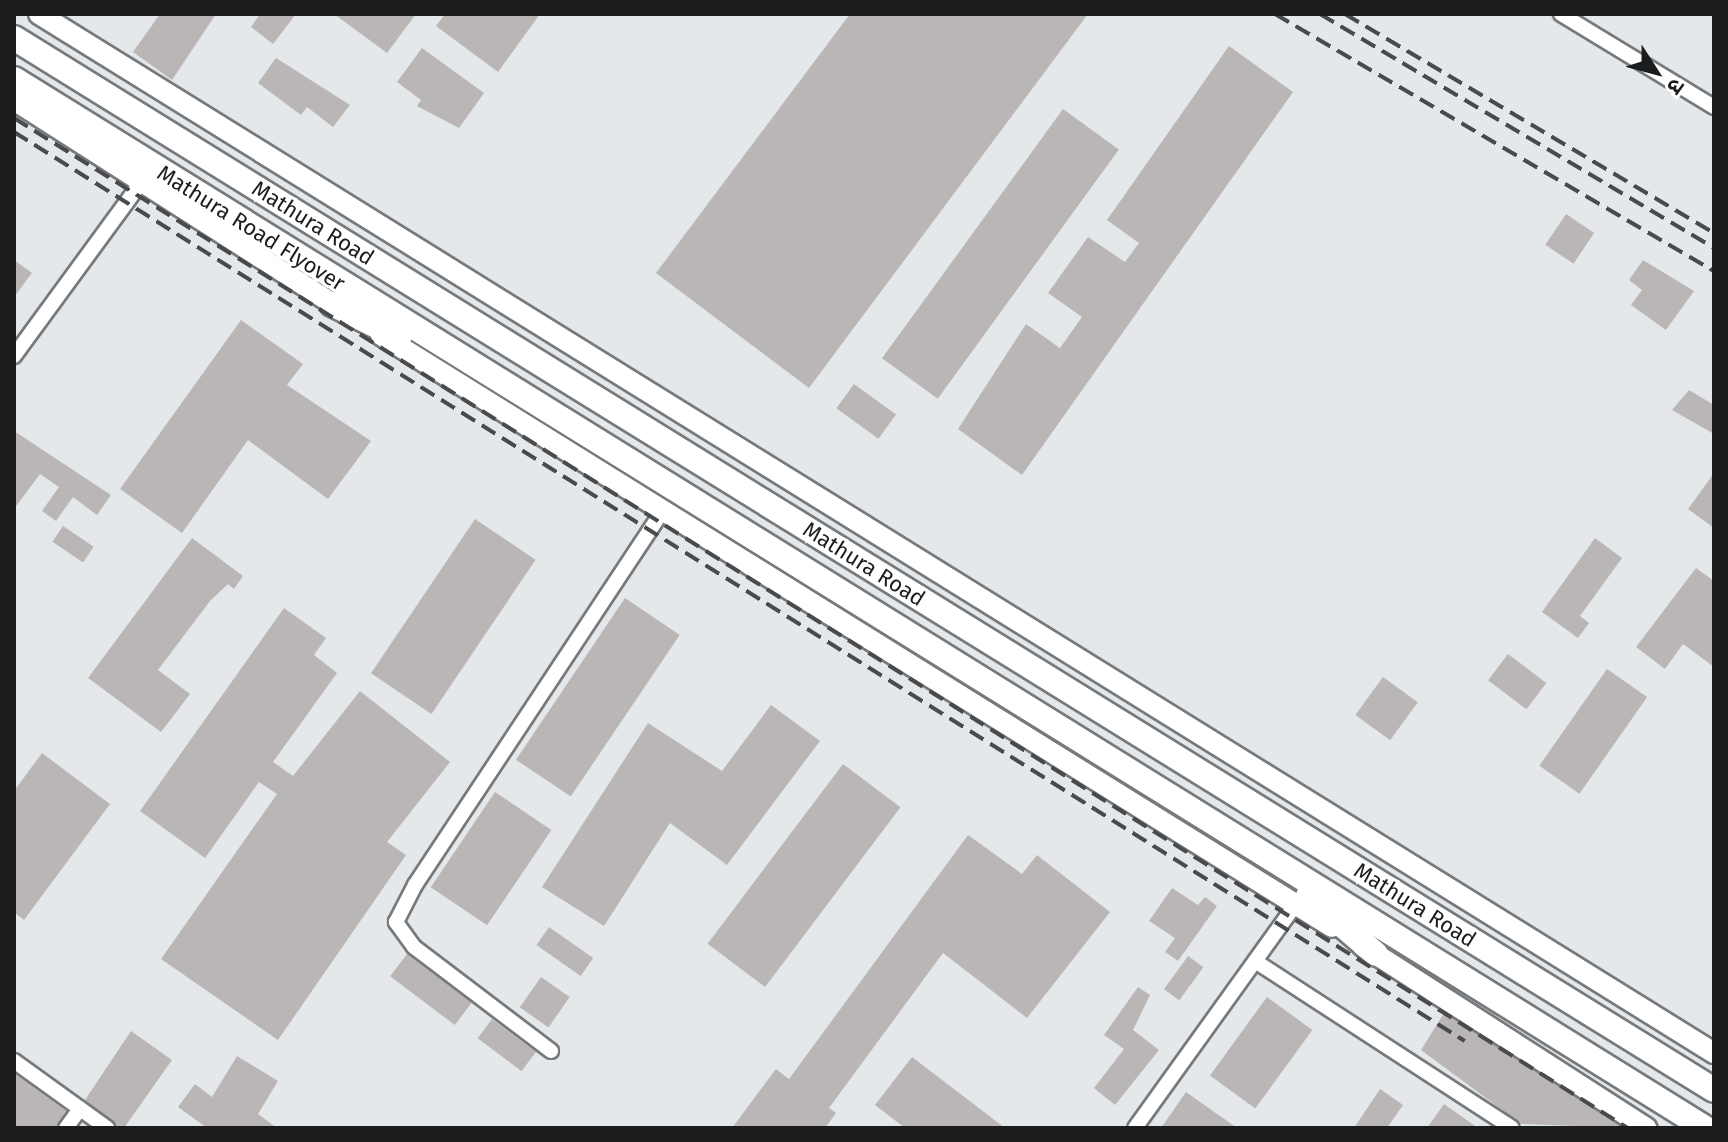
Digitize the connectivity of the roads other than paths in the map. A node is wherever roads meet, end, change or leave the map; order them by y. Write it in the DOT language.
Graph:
graph roads {
  1 [pos="39,14"];
  2 [pos="1561,14"];
  3 [pos="14,38"];
  4 [pos="14,79"];
  5 [pos="14,100"];
  6 [pos="1714,107"];
  7 [pos="142,181"];
  8 [pos="332,304"];
  9 [pos="14,356"];
  10 [pos="489,376"];
  11 [pos="662,512"];
  12 [pos="1252,847"];
  13 [pos="1295,905"];
  14 [pos="1376,954"];
  15 [pos="1255,961"];
  16 [pos="551,1051"];
  17 [pos="1714,1053"];
  18 [pos="14,1061"];
  19 [pos="1678,1067"];
  20 [pos="1714,1076"];
  21 [pos="1714,1090"];
  22 [pos="80,1109"];
  23 [pos="66,1128"];
  24 [pos="107,1128"];
  25 [pos="1135,1128"];
  26 [pos="1512,1128"];
  27 [pos="1647,1128"];
  28 [pos="1705,1128"];
  1 -- 17 [label="main road"];
  2 -- 6 [label="street"];
  3 -- 19 [label="highway, Mathura Road"];
  4 -- 10 [label="highway, Mathura Road Flyover"];
  5 -- 7 [label="main road"];
  7 -- 8 [label="main road"];
  7 -- 9 [label="street"];
  8 -- 10 [label="highway"];
  8 -- 11 [label="main road"];
  10 -- 12 [label="highway, Mathura Road"];
  11 -- 13 [label="main road"];
  11 -- 16 [label="street"];
  12 -- 14 [label="highway"];
  12 -- 28 [label="highway, Mathura Road"];
  13 -- 14 [label="main road"];
  13 -- 15 [label="street"];
  14 -- 27 [label="main road"];
  15 -- 25 [label="street"];
  15 -- 26 [label="street"];
  18 -- 22 [label="street"];
  19 -- 20 [label="highway"];
  19 -- 21 [label="highway, Mathura Road"];
  22 -- 23 [label="street"];
  22 -- 24 [label="street"];
}
